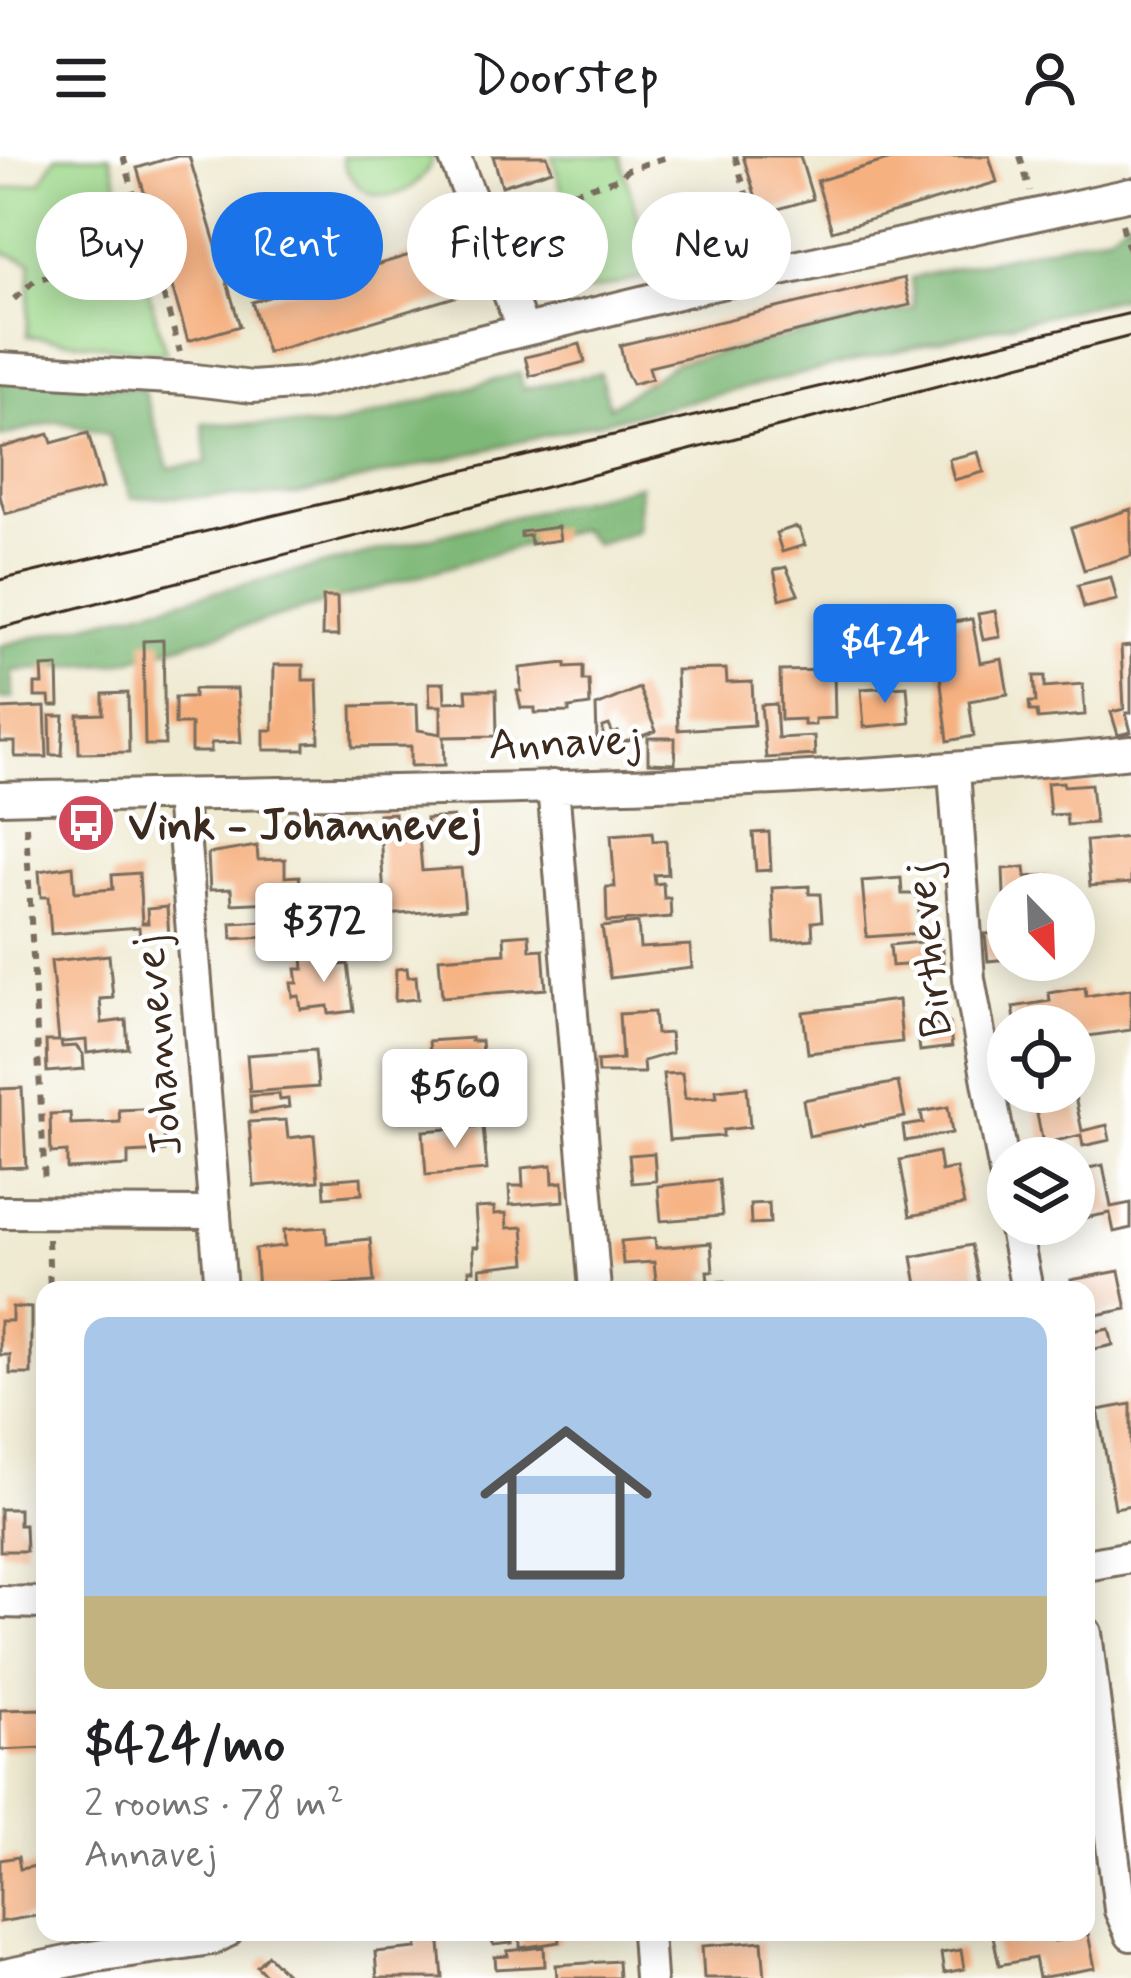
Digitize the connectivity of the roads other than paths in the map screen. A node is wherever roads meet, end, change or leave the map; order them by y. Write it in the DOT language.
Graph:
graph roads {
  1 [pos="454,156"];
  2 [pos="1131,194"];
  3 [pos="523,329"];
  4 [pos="0,368"];
  5 [pos="1131,752"];
  6 [pos="954,771"];
  7 [pos="553,786"];
  8 [pos="181,796"];
  9 [pos="12,798"];
  10 [pos="998,1137"];
  11 [pos="0,1212"];
  12 [pos="215,1214"];
  13 [pos="1019,1245"];
  14 [pos="220,1281"];
  15 [pos="594,1281"];
  16 [pos="1025,1281"];
  17 [pos="1131,1557"];
  18 [pos="1095,1563"];
  19 [pos="0,1602"];
  20 [pos="36,1603"];
  21 [pos="1095,1707"];
  22 [pos="1131,1935"];
  23 [pos="198,1941"];
  24 [pos="648,1941"];
  25 [pos="0,1976"];
  26 [pos="650,1978"];
  1 -- 3 [label="street"];
  2 -- 3 [label="street"];
  3 -- 4 [label="street"];
  5 -- 6 [label="street, Annavej"];
  6 -- 7 [label="street, Annavej"];
  6 -- 10 [label="street, Birthevej"];
  7 -- 8 [label="street, Annavej"];
  7 -- 15 [label="street"];
  8 -- 9 [label="street, Annavej"];
  8 -- 12 [label="street, Johannevej"];
  11 -- 12 [label="street"];
  12 -- 14 [label="street, Johannevej"];
  13 -- 16 [label="street"];
  17 -- 18 [label="street"];
  19 -- 20 [label="street"];
  21 -- 22 [label="street"];
  23 -- 25 [label="street"];
  24 -- 26 [label="street"];
}
